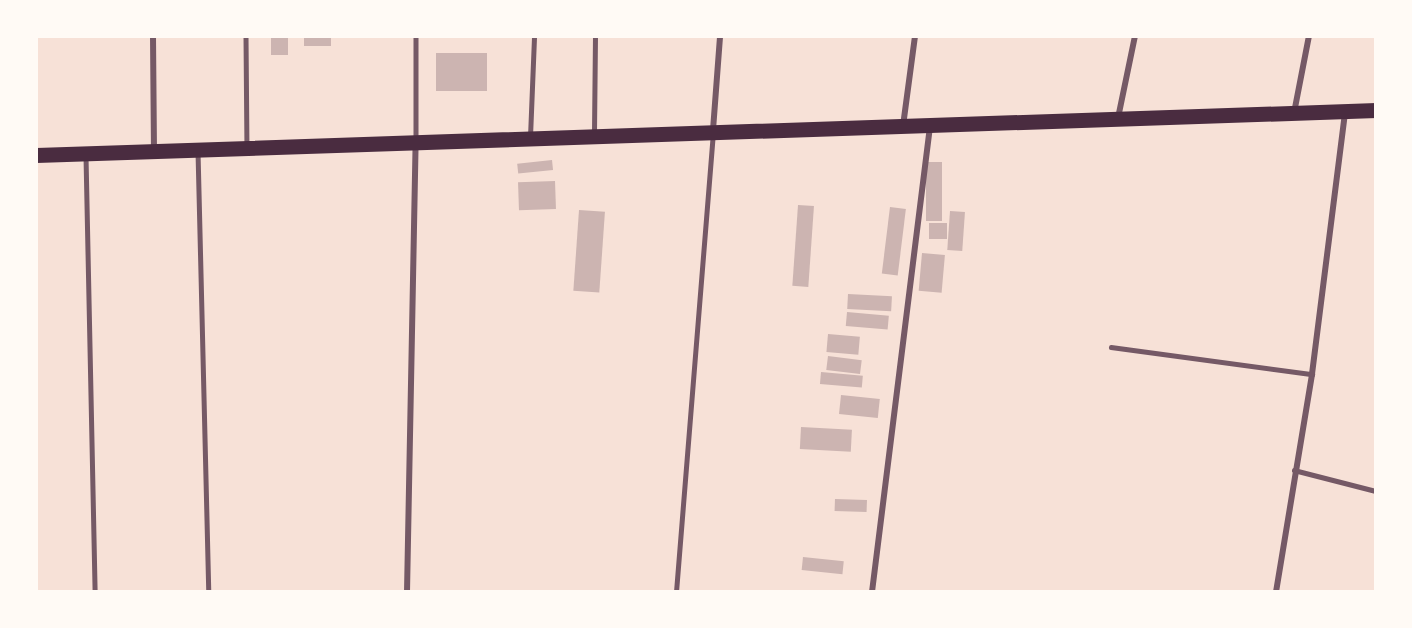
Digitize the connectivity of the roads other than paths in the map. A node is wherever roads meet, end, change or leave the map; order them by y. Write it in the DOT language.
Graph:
graph roads {
  1 [pos="153,36"];
  2 [pos="246,36"];
  3 [pos="416,36"];
  4 [pos="534,36"];
  5 [pos="595,36"];
  6 [pos="720,36"];
  7 [pos="915,36"];
  8 [pos="1135,36"];
  9 [pos="1309,36"];
  10 [pos="1376,110"];
  11 [pos="1345,112"];
  12 [pos="1294,114"];
  13 [pos="1118,119"];
  14 [pos="930,124"];
  15 [pos="903,126"];
  16 [pos="713,131"];
  17 [pos="594,135"];
  18 [pos="530,137"];
  19 [pos="416,140"];
  20 [pos="247,147"];
  21 [pos="198,148"];
  22 [pos="154,150"];
  23 [pos="86,153"];
  24 [pos="36,155"];
  25 [pos="1111,347"];
  26 [pos="1312,374"];
  27 [pos="1293,470"];
  28 [pos="1376,491"];
  29 [pos="95,592"];
  30 [pos="209,592"];
  31 [pos="407,592"];
  32 [pos="676,592"];
  33 [pos="872,592"];
  34 [pos="1276,592"];
  1 -- 22 [label="street"];
  2 -- 20 [label="lane"];
  3 -- 19 [label="lane"];
  4 -- 18 [label="lane"];
  5 -- 17 [label="lane"];
  6 -- 16 [label="street"];
  7 -- 15 [label="street"];
  8 -- 13 [label="street"];
  9 -- 12 [label="street"];
  10 -- 11 [label="main road"];
  11 -- 12 [label="main road"];
  11 -- 26 [label="street"];
  12 -- 13 [label="main road"];
  13 -- 14 [label="main road"];
  14 -- 15 [label="main road"];
  14 -- 33 [label="street"];
  15 -- 16 [label="main road"];
  16 -- 17 [label="main road"];
  16 -- 32 [label="lane"];
  17 -- 18 [label="main road"];
  18 -- 19 [label="main road"];
  19 -- 20 [label="main road"];
  19 -- 31 [label="street"];
  20 -- 21 [label="main road"];
  21 -- 22 [label="main road"];
  21 -- 30 [label="lane"];
  22 -- 23 [label="main road"];
  23 -- 24 [label="main road"];
  23 -- 29 [label="lane"];
  25 -- 26 [label="lane"];
  26 -- 27 [label="street"];
  27 -- 28 [label="lane"];
  27 -- 34 [label="street"];
}
